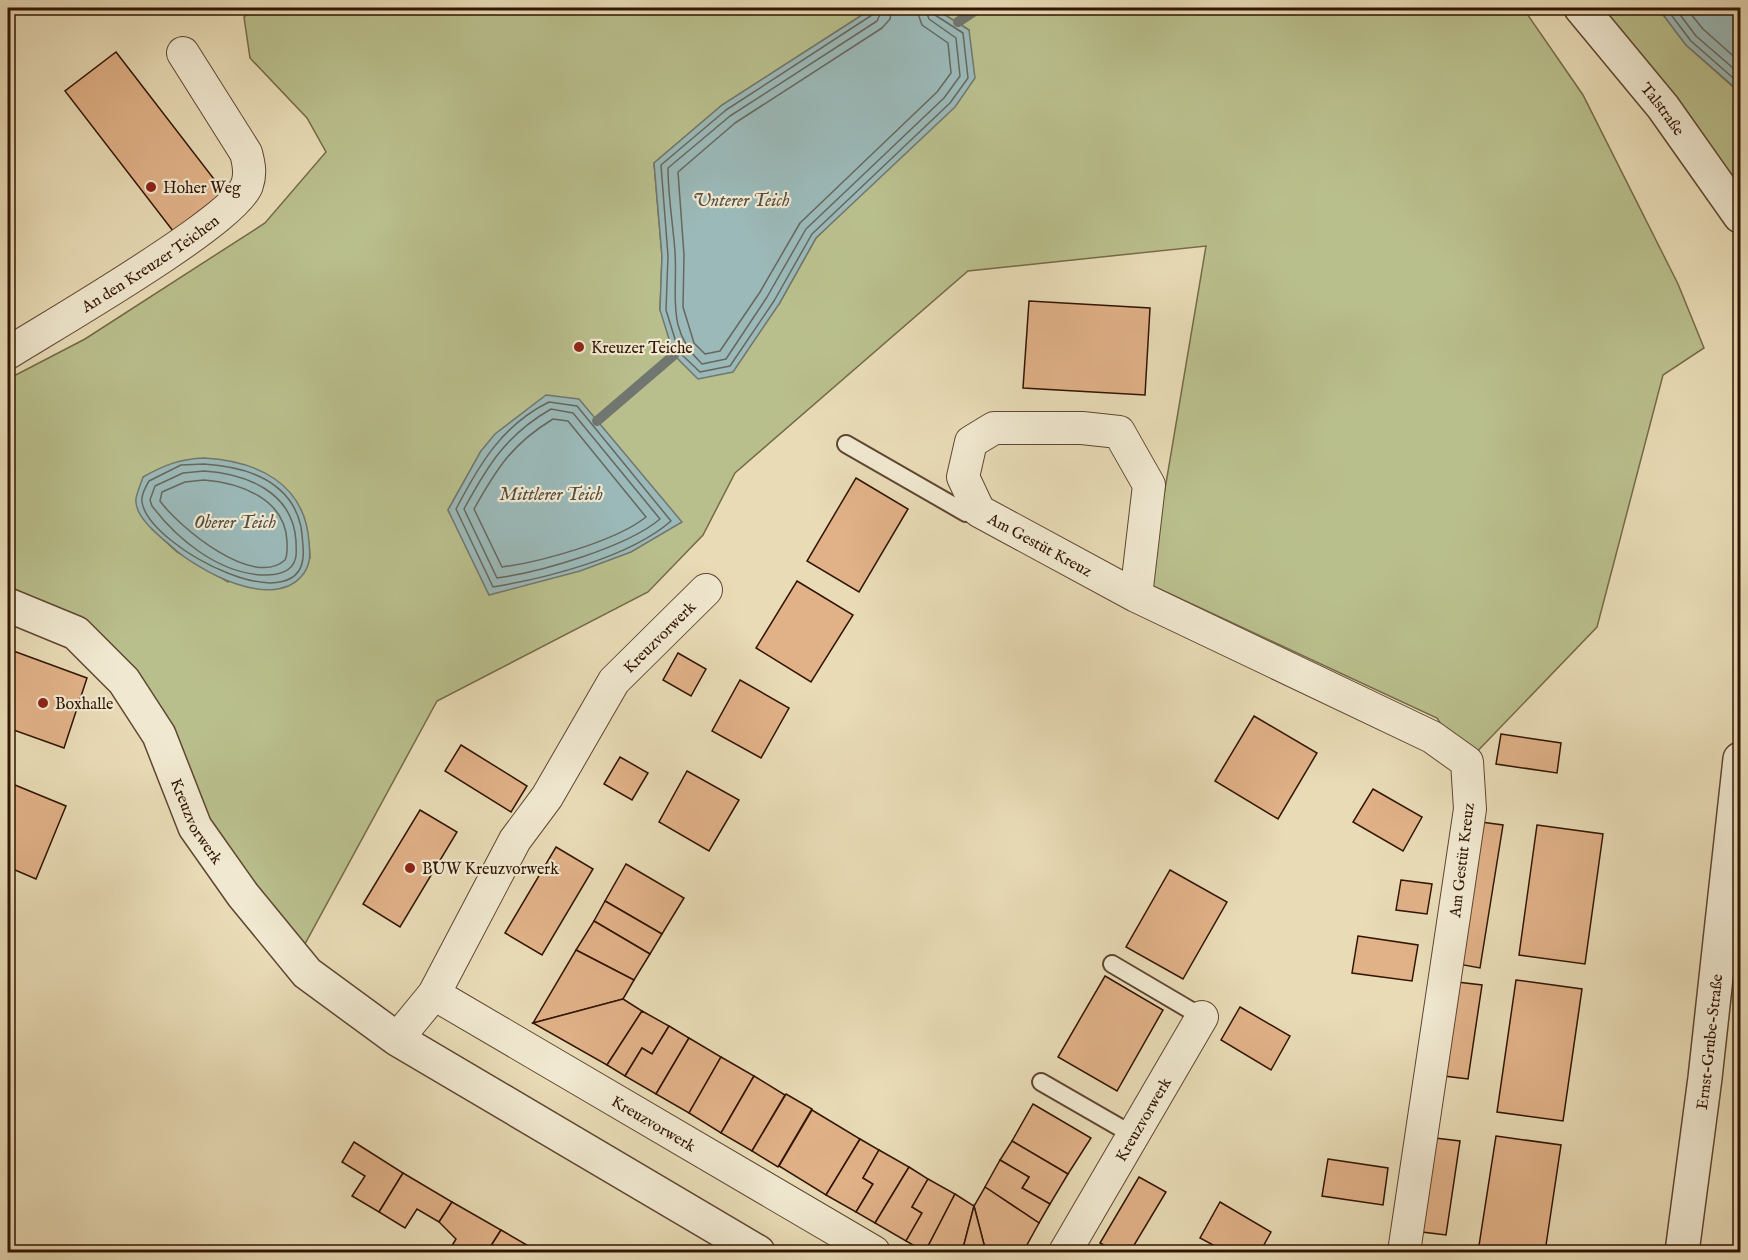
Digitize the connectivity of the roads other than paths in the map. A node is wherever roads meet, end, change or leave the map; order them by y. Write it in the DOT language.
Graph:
graph roads {
  1 [pos="1581,8"];
  2 [pos="183,53"];
  3 [pos="1740,216"];
  4 [pos="8,353"];
  5 [pos="846,444"];
  6 [pos="979,511"];
  7 [pos="706,591"];
  8 [pos="1136,596"];
  9 [pos="8,605"];
  10 [pos="1740,759"];
  11 [pos="1112,964"];
  12 [pos="434,994"];
  13 [pos="1202,1017"];
  14 [pos="397,1039"];
  15 [pos="1041,1082"];
  16 [pos="1133,1135"];
  17 [pos="758,1252"];
  18 [pos="874,1252"];
  19 [pos="1065,1252"];
  20 [pos="1404,1252"];
  21 [pos="1682,1252"];
  1 -- 3 [label="street, Talstraße"];
  2 -- 4 [label="street, An den Kreuzer Teichen"];
  5 -- 6 [label="lane"];
  6 -- 8 [label="street, Am Gestüt Kreuz"];
  6 -- 8 [label="street, Am Gestüt Kreuz"];
  7 -- 12 [label="street, Kreuzvorwerk"];
  8 -- 20 [label="street, Am Gestüt Kreuz"];
  9 -- 14 [label="street, Kreuzvorwerk"];
  10 -- 21 [label="street, Ernst-Grube-Straße"];
  11 -- 13 [label="lane"];
  12 -- 14 [label="street, Kreuzvorwerk"];
  12 -- 18 [label="street, Kreuzvorwerk"];
  13 -- 16 [label="street, Kreuzvorwerk"];
  14 -- 17 [label="street, Kreuzvorwerk"];
  15 -- 16 [label="lane"];
  16 -- 19 [label="street, Kreuzvorwerk"];
}
